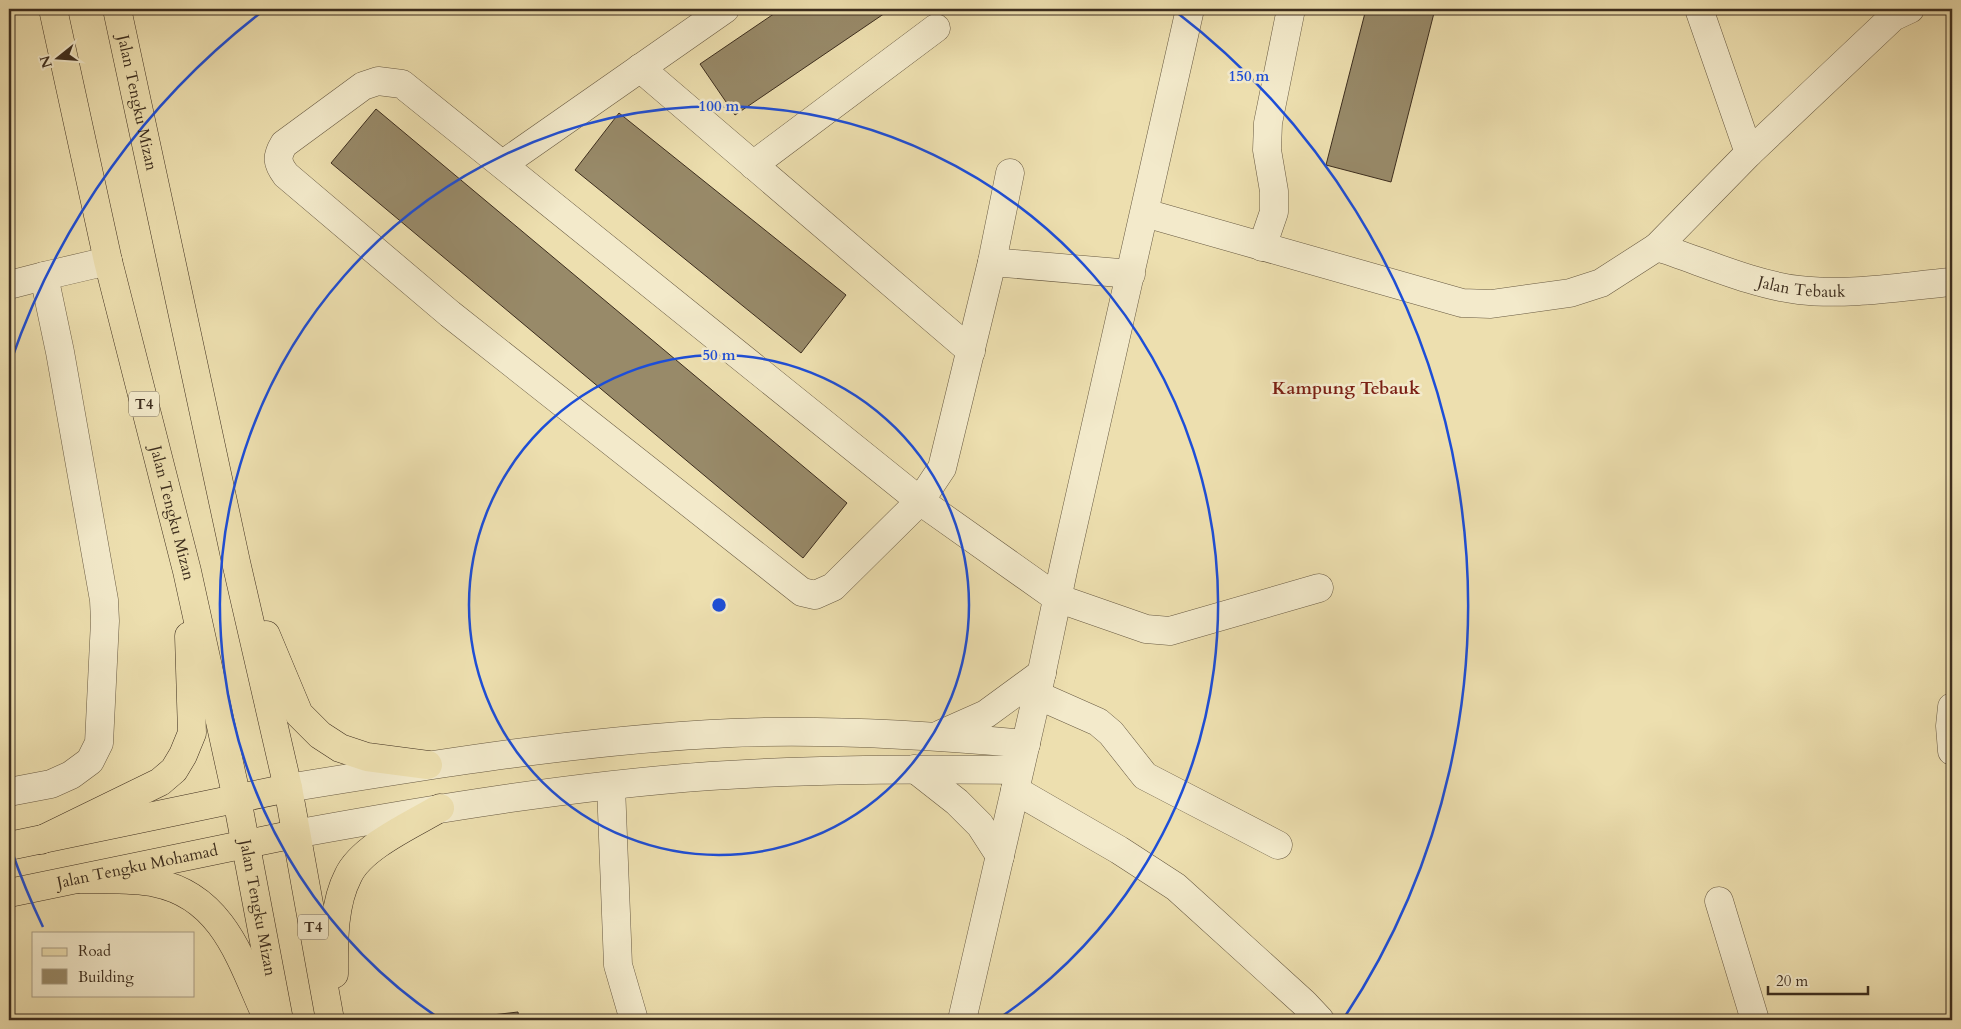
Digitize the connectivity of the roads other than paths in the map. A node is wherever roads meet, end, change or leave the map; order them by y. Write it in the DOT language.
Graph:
graph roads {
  1 [pos="52,9"];
  2 [pos="117,9"];
  3 [pos="725,9"];
  4 [pos="1190,9"];
  5 [pos="1292,9"];
  6 [pos="1699,9"];
  7 [pos="1910,9"];
  8 [pos="936,28"];
  9 [pos="640,68"];
  10 [pos="1749,153"];
  11 [pos="503,164"];
  12 [pos="753,165"];
  13 [pos="1010,172"];
  14 [pos="1145,213"];
  15 [pos="1262,247"];
  16 [pos="1657,247"];
  17 [pos="108,261"];
  18 [pos="992,262"];
  19 [pos="1131,274"];
  20 [pos="44,276"];
  21 [pos="1952,282"];
  22 [pos="9,285"];
  23 [pos="971,351"];
  24 [pos="920,502"];
  25 [pos="236,562"];
  26 [pos="187,571"];
  27 [pos="1319,588"];
  28 [pos="1057,598"];
  29 [pos="1040,684"];
  30 [pos="937,736"];
  31 [pos="1026,744"];
  32 [pos="428,765"];
  33 [pos="915,769"];
  34 [pos="1017,780"];
  35 [pos="611,786"];
  36 [pos="288,788"];
  37 [pos="9,792"];
  38 [pos="237,799"];
  39 [pos="440,808"];
  40 [pos="295,834"];
  41 [pos="41,840"];
  42 [pos="245,844"];
  43 [pos="1278,845"];
  44 [pos="9,846"];
  45 [pos="1000,856"];
  46 [pos="80,879"];
  47 [pos="9,893"];
  48 [pos="1719,901"];
  49 [pos="268,1020"];
  50 [pos="279,1020"];
  51 [pos="332,1020"];
  52 [pos="634,1020"];
  53 [pos="962,1020"];
  54 [pos="1320,1020"];
  55 [pos="1755,1020"];
  1 -- 17 [label="main road, Jalan Tengku Mizan / T4"];
  2 -- 25 [label="main road, Jalan Tengku Mizan / T4"];
  3 -- 9 [label="street"];
  4 -- 14 [label="street"];
  5 -- 15 [label="street"];
  6 -- 10 [label="street"];
  7 -- 10 [label="street"];
  8 -- 12 [label="street"];
  9 -- 11 [label="street"];
  9 -- 12 [label="street"];
  10 -- 16 [label="street"];
  11 -- 24 [label="street"];
  11 -- 24 [label="street"];
  12 -- 23 [label="street"];
  13 -- 18 [label="street"];
  14 -- 15 [label="street"];
  14 -- 19 [label="street"];
  15 -- 16 [label="street"];
  16 -- 21 [label="street, Jalan Tebauk"];
  17 -- 20 [label="street"];
  17 -- 26 [label="main road, Jalan Tengku Mizan / T4"];
  18 -- 19 [label="street"];
  18 -- 23 [label="street"];
  19 -- 28 [label="street"];
  20 -- 22 [label="street"];
  20 -- 37 [label="street"];
  23 -- 24 [label="street"];
  24 -- 28 [label="street"];
  25 -- 32 [label="main road"];
  25 -- 36 [label="main road, Jalan Tengku Mizan / T4"];
  26 -- 38 [label="main road, Jalan Tengku Mizan / T4"];
  26 -- 41 [label="main road"];
  27 -- 28 [label="street"];
  28 -- 29 [label="street"];
  29 -- 30 [label="street"];
  29 -- 31 [label="street"];
  29 -- 43 [label="street"];
  30 -- 31 [label="street"];
  30 -- 32 [label="street"];
  31 -- 34 [label="street"];
  32 -- 36 [label="street"];
  33 -- 34 [label="street"];
  33 -- 35 [label="street"];
  33 -- 45 [label="street"];
  34 -- 45 [label="street"];
  34 -- 54 [label="street"];
  35 -- 39 [label="street"];
  35 -- 52 [label="street"];
  36 -- 38 [label="main road"];
  36 -- 40 [label="main road, Jalan Tengku Mizan / T4"];
  38 -- 41 [label="main road"];
  38 -- 42 [label="main road, Jalan Tengku Mizan / T4"];
  39 -- 40 [label="street"];
  39 -- 51 [label="main road"];
  40 -- 42 [label="main road, Jalan Tengku Mohamad"];
  40 -- 51 [label="main road, Jalan Tengku Mizan / T4"];
  41 -- 44 [label="main road"];
  42 -- 46 [label="main road, Jalan Tengku Mohamad"];
  42 -- 50 [label="main road, Jalan Tengku Mizan / T4"];
  45 -- 53 [label="street"];
  46 -- 47 [label="main road, Jalan Tengku Mohamad"];
  46 -- 49 [label="main road"];
  48 -- 55 [label="street"];
}
